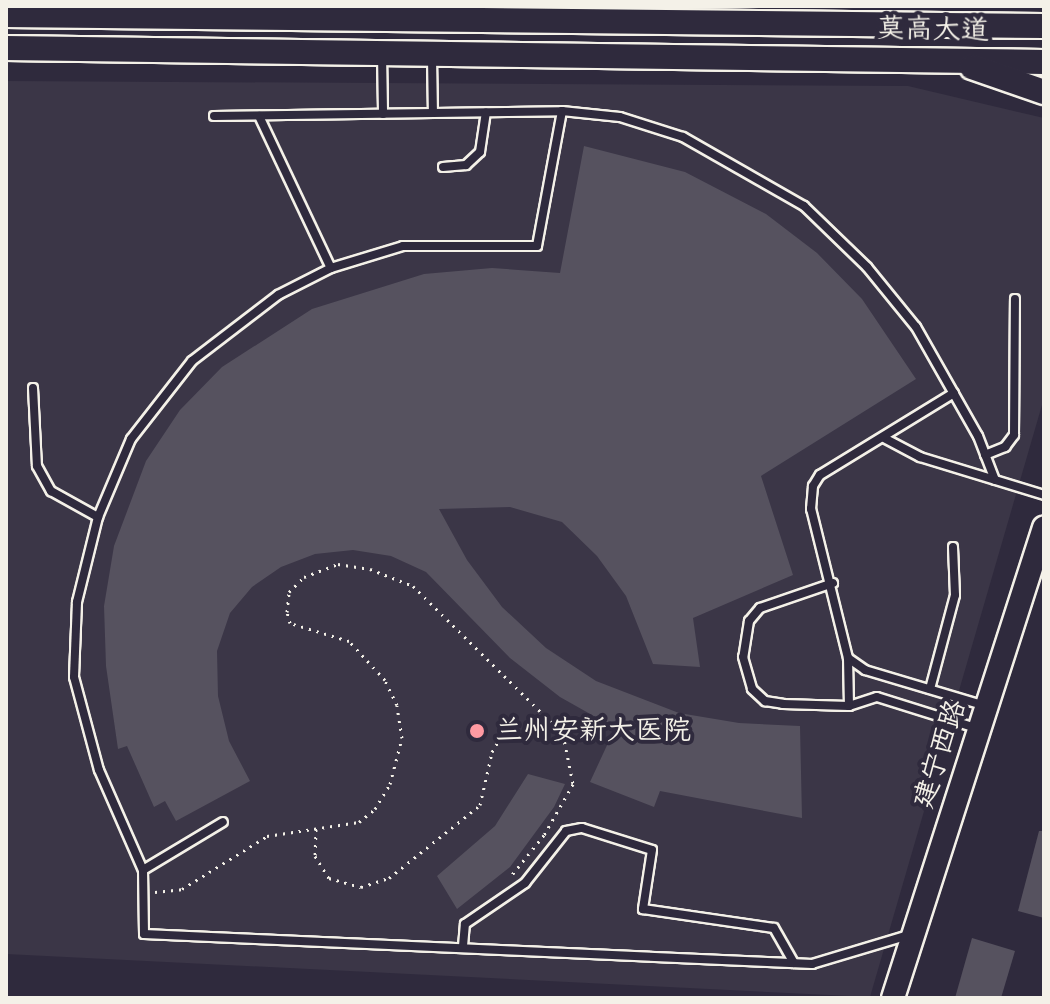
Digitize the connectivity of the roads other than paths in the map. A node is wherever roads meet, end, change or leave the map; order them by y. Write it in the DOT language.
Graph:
graph roads {
  1 [pos="6,15"];
  2 [pos="1044,26"];
  3 [pos="6,48"];
  4 [pos="382,53"];
  5 [pos="431,54"];
  6 [pos="954,61"];
  7 [pos="1044,62"];
  8 [pos="1044,92"];
  9 [pos="562,111"];
  10 [pos="486,112"];
  11 [pos="433,113"];
  12 [pos="383,114"];
  13 [pos="214,116"];
  14 [pos="259,116"];
  15 [pos="443,167"];
  16 [pos="331,268"];
  17 [pos="1015,299"];
  18 [pos="33,388"];
  19 [pos="954,393"];
  20 [pos="884,438"];
  21 [pos="985,455"];
  22 [pos="995,480"];
  23 [pos="1044,495"];
  24 [pos="98,517"];
  25 [pos="1044,528"];
  26 [pos="953,547"];
  27 [pos="833,583"];
  28 [pos="848,658"];
  29 [pos="930,689"];
  30 [pos="849,706"];
  31 [pos="987,706"];
  32 [pos="980,729"];
  33 [pos="223,822"];
  34 [pos="143,870"];
  35 [pos="915,933"];
  36 [pos="463,946"];
  37 [pos="794,963"];
  38 [pos="893,998"];
  1 -- 2 [label="main road, 莫高大道"];
  3 -- 4 [label="main road, 莫高大道"];
  4 -- 5 [label="main road, 莫高大道"];
  4 -- 12 [label="lane"];
  5 -- 6 [label="main road, 莫高大道"];
  5 -- 11 [label="lane"];
  6 -- 7 [label="main road, 莫高大道"];
  6 -- 8 [label="main road"];
  9 -- 10 [label="lane"];
  9 -- 16 [label="lane"];
  9 -- 19 [label="lane"];
  10 -- 11 [label="lane"];
  10 -- 15 [label="lane"];
  11 -- 12 [label="lane"];
  12 -- 14 [label="lane"];
  13 -- 14 [label="lane"];
  14 -- 16 [label="lane"];
  16 -- 24 [label="lane"];
  17 -- 21 [label="lane"];
  18 -- 24 [label="lane"];
  19 -- 20 [label="lane"];
  19 -- 21 [label="lane"];
  20 -- 22 [label="lane"];
  20 -- 27 [label="lane"];
  21 -- 22 [label="lane"];
  22 -- 23 [label="lane"];
  24 -- 34 [label="lane"];
  25 -- 31 [label="street, 建宁西路"];
  26 -- 29 [label="lane"];
  27 -- 28 [label="lane"];
  27 -- 30 [label="lane"];
  28 -- 29 [label="lane"];
  28 -- 30 [label="lane"];
  29 -- 31 [label="lane"];
  30 -- 32 [label="lane"];
  31 -- 32 [label="street, 建宁西路"];
  32 -- 35 [label="street, 建宁西路"];
  33 -- 34 [label="lane"];
  34 -- 36 [label="lane"];
  35 -- 37 [label="lane"];
  35 -- 38 [label="street, 建宁西路"];
  36 -- 37 [label="lane"];
  36 -- 37 [label="lane"];
}
